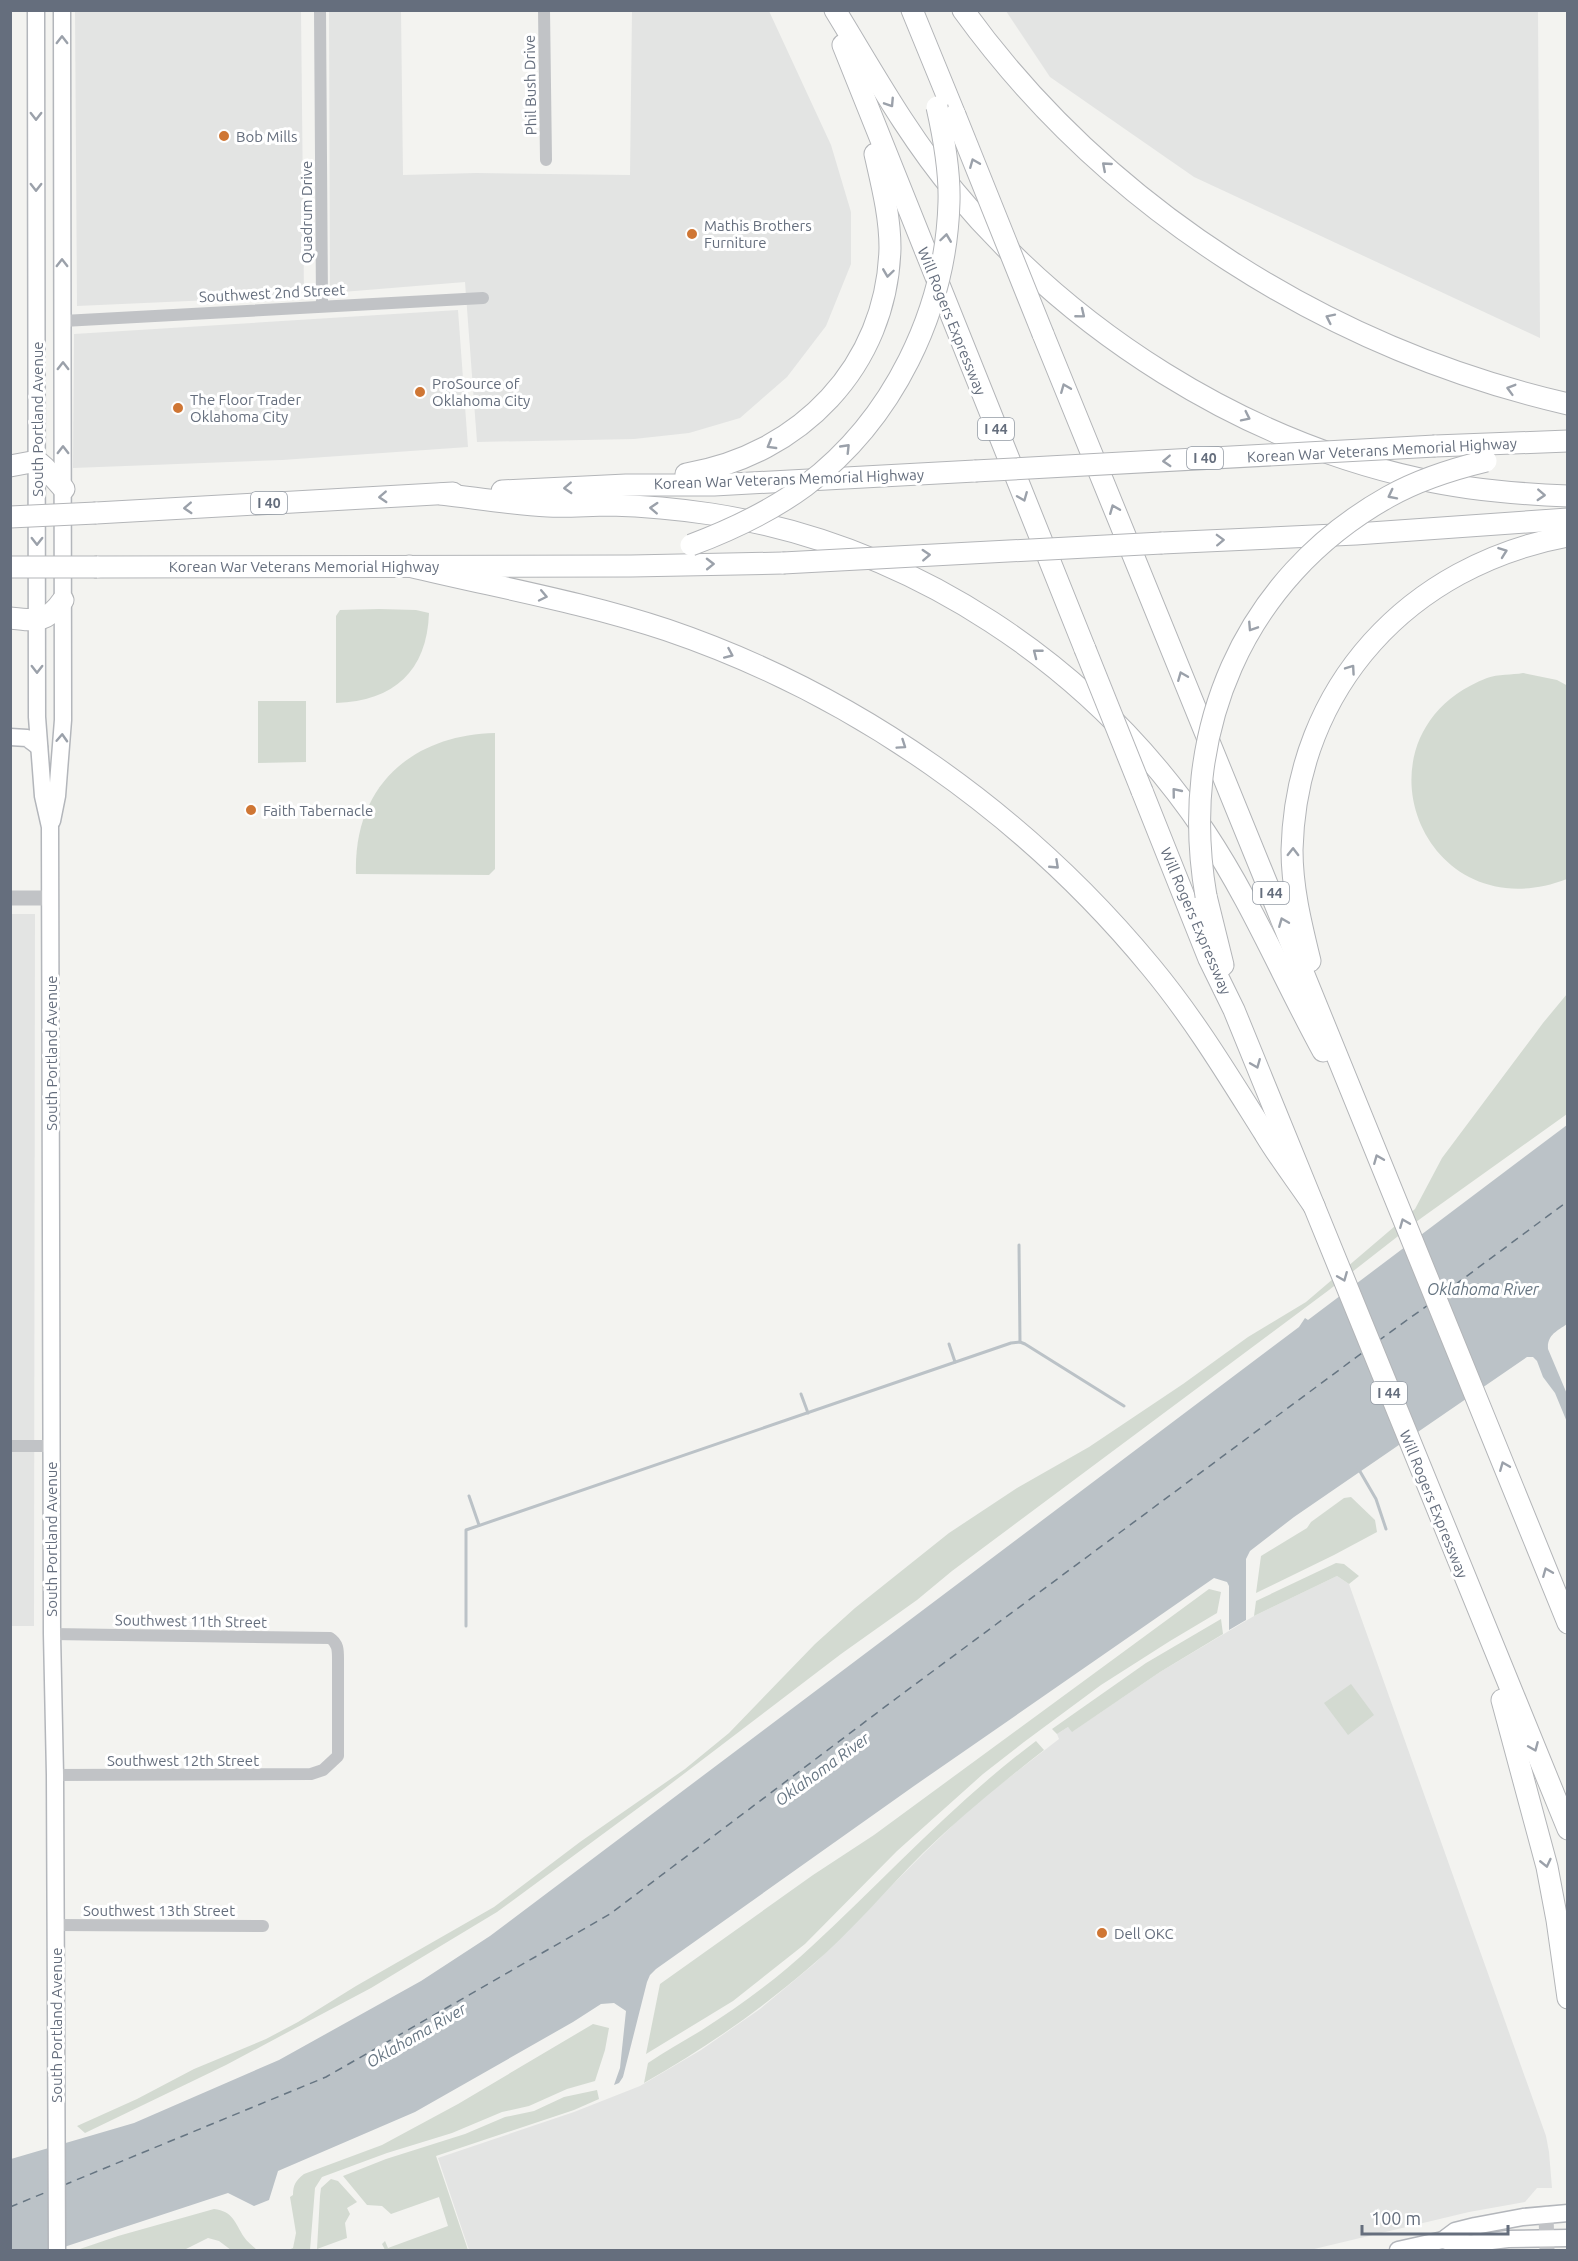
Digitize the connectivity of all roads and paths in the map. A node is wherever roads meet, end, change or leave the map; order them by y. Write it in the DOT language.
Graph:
graph roads {
  1 [pos="36,10"];
  2 [pos="62,10"];
  3 [pos="320,10"];
  4 [pos="544,10"];
  5 [pos="830,10"];
  6 [pos="835,10"];
  7 [pos="912,10"];
  8 [pos="963,10"];
  9 [pos="36,69"];
  10 [pos="62,70"];
  11 [pos="863,94"];
  12 [pos="946,111"];
  13 [pos="546,160"];
  14 [pos="62,162"];
  15 [pos="36,163"];
  16 [pos="483,297"];
  17 [pos="322,305"];
  18 [pos="63,321"];
  19 [pos="37,322"];
  20 [pos="1568,404"];
  21 [pos="1568,443"];
  22 [pos="37,461"];
  23 [pos="10,466"];
  24 [pos="626,484"];
  25 [pos="64,489"];
  26 [pos="441,494"];
  27 [pos="1568,496"];
  28 [pos="10,517"];
  29 [pos="1568,519"];
  30 [pos="1568,536"];
  31 [pos="409,566"];
  32 [pos="631,566"];
  33 [pos="10,567"];
  34 [pos="63,600"];
  35 [pos="10,618"];
  36 [pos="37,621"];
  37 [pos="37,717"];
  38 [pos="10,727"];
  39 [pos="10,737"];
  40 [pos="39,747"];
  41 [pos="50,827"];
  42 [pos="10,898"];
  43 [pos="50,898"];
  44 [pos="1234,1010"];
  45 [pos="1329,1035"];
  46 [pos="1367,1133"];
  47 [pos="1314,1206"];
  48 [pos="10,1446"];
  49 [pos="51,1446"];
  50 [pos="1479,1616"];
  51 [pos="1568,1623"];
  52 [pos="52,1634"];
  53 [pos="310,1774"];
  54 [pos="55,1776"];
  55 [pos="1568,1829"];
  56 [pos="55,1925"];
  57 [pos="263,1926"];
  58 [pos="1568,1998"];
  59 [pos="1568,2213"];
  60 [pos="1546,2214"];
  61 [pos="1568,2238"];
  62 [pos="1443,2240"];
  63 [pos="1547,2245"];
  64 [pos="57,2250"];
  65 [pos="1398,2250"];
  1 -- 9 [label="main road, South Portland Avenue"];
  10 -- 2 [label="main road, South Portland Avenue, one-way"];
  3 -- 17 [label="street, Quadrum Drive"];
  4 -- 13 [label="street, Phil Bush Drive"];
  5 -- 11 [label="highway, Will Rogers Expressway / I 44"];
  6 -- 27 [label="highway, one-way"];
  7 -- 12 [label="highway"];
  20 -- 8 [label="highway, one-way"];
  9 -- 10 [label="main road"];
  9 -- 15 [label="main road, South Portland Avenue, one-way"];
  10 -- 14 [label="main road, South Portland Avenue"];
  11 -- 24 [label="highway, one-way"];
  11 -- 44 [label="highway, Will Rogers Expressway / I 44, one-way, bridge"];
  32 -- 12 [label="highway, one-way, bridge"];
  45 -- 12 [label="highway, I 44, one-way, bridge"];
  14 -- 15 [label="main road"];
  18 -- 14 [label="main road, South Portland Avenue, one-way"];
  15 -- 19 [label="main road, South Portland Avenue, one-way"];
  16 -- 17 [label="street, Southwest 2nd Street"];
  17 -- 18 [label="street, Southwest 2nd Street"];
  18 -- 19 [label="main road"];
  25 -- 18 [label="main road, South Portland Avenue, one-way"];
  19 -- 22 [label="main road, South Portland Avenue"];
  21 -- 24 [label="highway, Korean War Veterans Memorial Highway / I 40, one-way, bridge"];
  21 -- 44 [label="highway, one-way, bridge"];
  22 -- 23 [label="highway"];
  22 -- 25 [label="highway"];
  22 -- 36 [label="main road, South Portland Avenue, one-way"];
  24 -- 26 [label="highway, Korean War Veterans Memorial Highway / I 40, one-way"];
  25 -- 34 [label="main road, South Portland Avenue"];
  26 -- 28 [label="highway, Korean War Veterans Memorial Highway / I 40, one-way, bridge"];
  46 -- 26 [label="highway, one-way"];
  32 -- 29 [label="highway, Korean War Veterans Memorial Highway, one-way, bridge"];
  45 -- 30 [label="highway, one-way"];
  31 -- 32 [label="highway, Korean War Veterans Memorial Highway"];
  31 -- 33 [label="highway, Korean War Veterans Memorial Highway, bridge"];
  31 -- 47 [label="highway, one-way"];
  34 -- 36 [label="highway"];
  41 -- 34 [label="main road, South Portland Avenue, one-way"];
  35 -- 36 [label="highway"];
  36 -- 37 [label="main road, South Portland Avenue, one-way"];
  37 -- 38 [label="main road"];
  37 -- 40 [label="main road, South Portland Avenue"];
  39 -- 40 [label="main road"];
  40 -- 41 [label="main road, South Portland Avenue"];
  41 -- 43 [label="main road, South Portland Avenue"];
  42 -- 43 [label="street"];
  43 -- 49 [label="main road, South Portland Avenue"];
  44 -- 47 [label="highway, Will Rogers Expressway / I 44, one-way"];
  45 -- 46 [label="highway, I 44"];
  51 -- 46 [label="highway, I 44, one-way"];
  47 -- 50 [label="highway, Will Rogers Expressway / I 44, one-way"];
  48 -- 49 [label="street"];
  49 -- 52 [label="main road, South Portland Avenue"];
  50 -- 55 [label="highway, Will Rogers Expressway / I 44, one-way"];
  50 -- 58 [label="highway, one-way"];
  52 -- 53 [label="street, Southwest 11th Street"];
  52 -- 54 [label="main road, South Portland Avenue"];
  53 -- 54 [label="street, Southwest 12th Street"];
  54 -- 56 [label="main road, South Portland Avenue"];
  56 -- 57 [label="street, Southwest 13th Street"];
  56 -- 64 [label="main road, South Portland Avenue"];
  59 -- 60 [label="main road"];
  60 -- 62 [label="main road"];
  60 -- 63 [label="street"];
  61 -- 63 [label="main road"];
  62 -- 63 [label="main road"];
  62 -- 65 [label="main road"];
}
